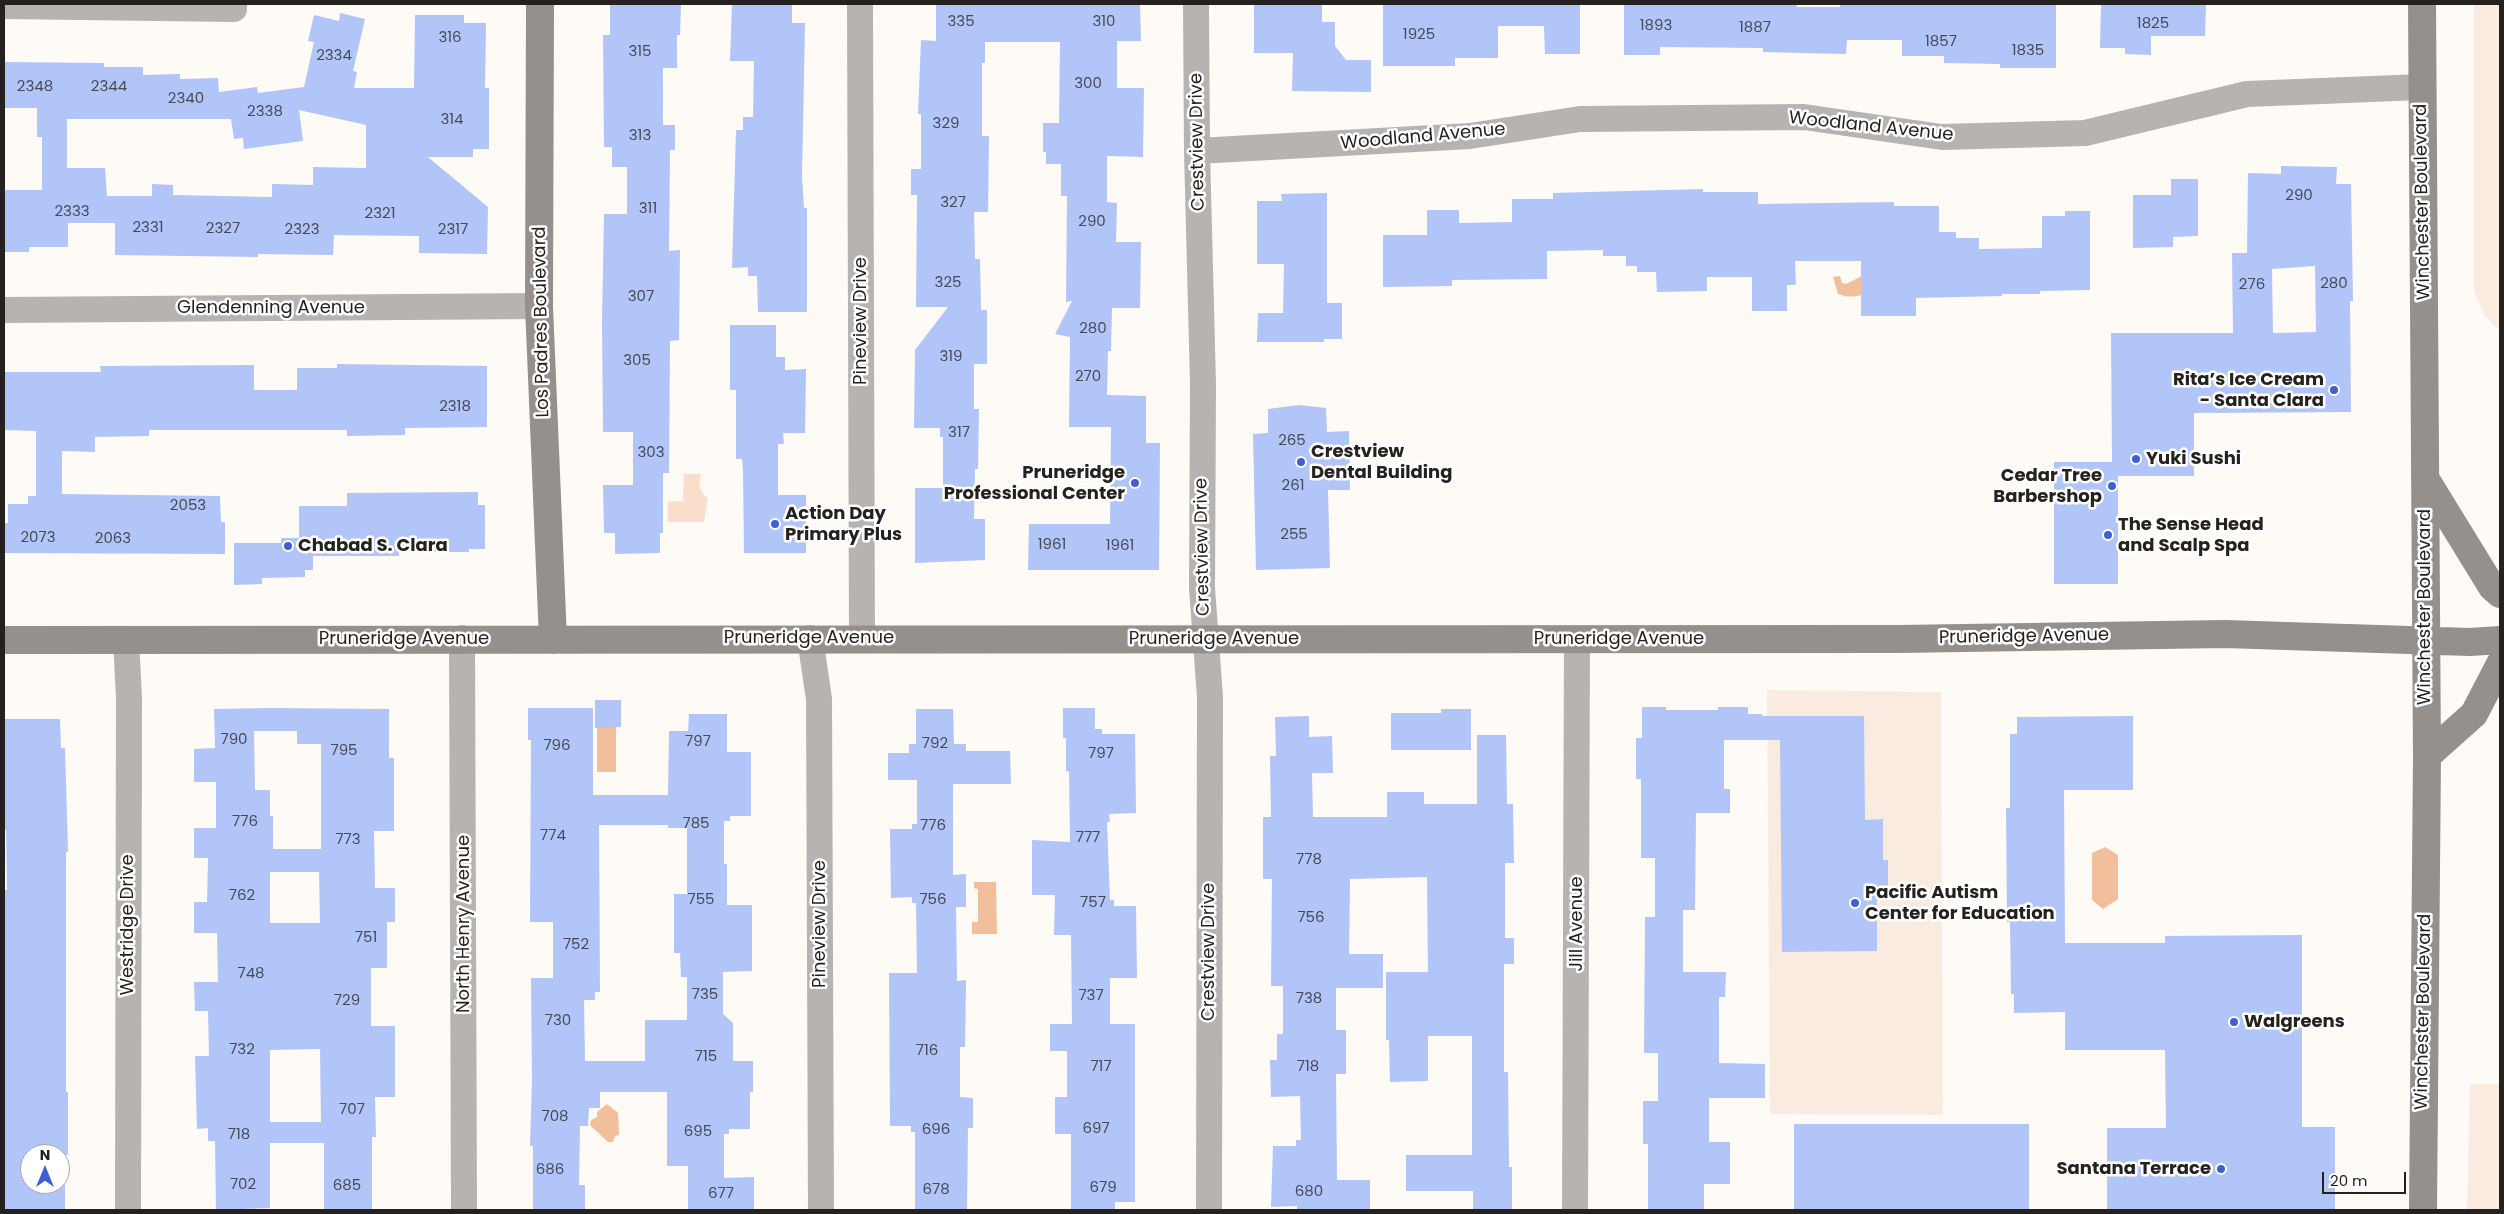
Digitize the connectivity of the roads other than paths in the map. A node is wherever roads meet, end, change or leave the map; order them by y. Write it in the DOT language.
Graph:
graph roads {
  1 [pos="540,4"];
  2 [pos="860,4"];
  3 [pos="1196,4"];
  4 [pos="2422,4"];
  5 [pos="4,6"];
  6 [pos="234,6"];
  7 [pos="2421,87"];
  8 [pos="1197,151"];
  9 [pos="539,306"];
  10 [pos="4,310"];
  11 [pos="2425,478"];
  12 [pos="2500,594"];
  13 [pos="462,638"];
  14 [pos="810,638"];
  15 [pos="862,638"];
  16 [pos="1206,638"];
  17 [pos="126,639"];
  18 [pos="1577,639"];
  19 [pos="4,640"];
  20 [pos="554,640"];
  21 [pos="2425,640"];
  22 [pos="2500,640"];
  23 [pos="2500,664"];
  24 [pos="2427,756"];
  25 [pos="128,1210"];
  26 [pos="464,1210"];
  27 [pos="821,1210"];
  28 [pos="1209,1210"];
  29 [pos="1575,1210"];
  30 [pos="2423,1210"];
  1 -- 9 [label="main road, Los Padres Boulevard"];
  2 -- 15 [label="street, Pineview Drive"];
  3 -- 8 [label="street, Crestview Drive"];
  4 -- 7 [label="main road, Winchester Boulevard"];
  5 -- 6 [label="street"];
  7 -- 8 [label="street, Woodland Avenue"];
  7 -- 11 [label="main road, Winchester Boulevard"];
  8 -- 16 [label="street, Crestview Drive"];
  9 -- 10 [label="street, Glendenning Avenue"];
  9 -- 20 [label="main road, Los Padres Boulevard"];
  11 -- 12 [label="main road"];
  11 -- 21 [label="main road, Winchester Boulevard"];
  13 -- 17 [label="main road, Pruneridge Avenue"];
  13 -- 20 [label="main road, Pruneridge Avenue"];
  13 -- 26 [label="street, North Henry Avenue"];
  14 -- 15 [label="main road, Pruneridge Avenue"];
  14 -- 20 [label="main road, Pruneridge Avenue"];
  14 -- 27 [label="street, Pineview Drive"];
  15 -- 16 [label="main road, Pruneridge Avenue"];
  16 -- 18 [label="main road, Pruneridge Avenue"];
  16 -- 28 [label="street, Crestview Drive"];
  17 -- 19 [label="main road, Pruneridge Avenue"];
  17 -- 25 [label="street, Westridge Drive"];
  18 -- 21 [label="main road, Pruneridge Avenue"];
  18 -- 29 [label="street, Jill Avenue"];
  21 -- 22 [label="main road, Pruneridge Avenue"];
  21 -- 24 [label="main road, Winchester Boulevard"];
  23 -- 24 [label="main road"];
  24 -- 30 [label="main road, Winchester Boulevard"];
}
